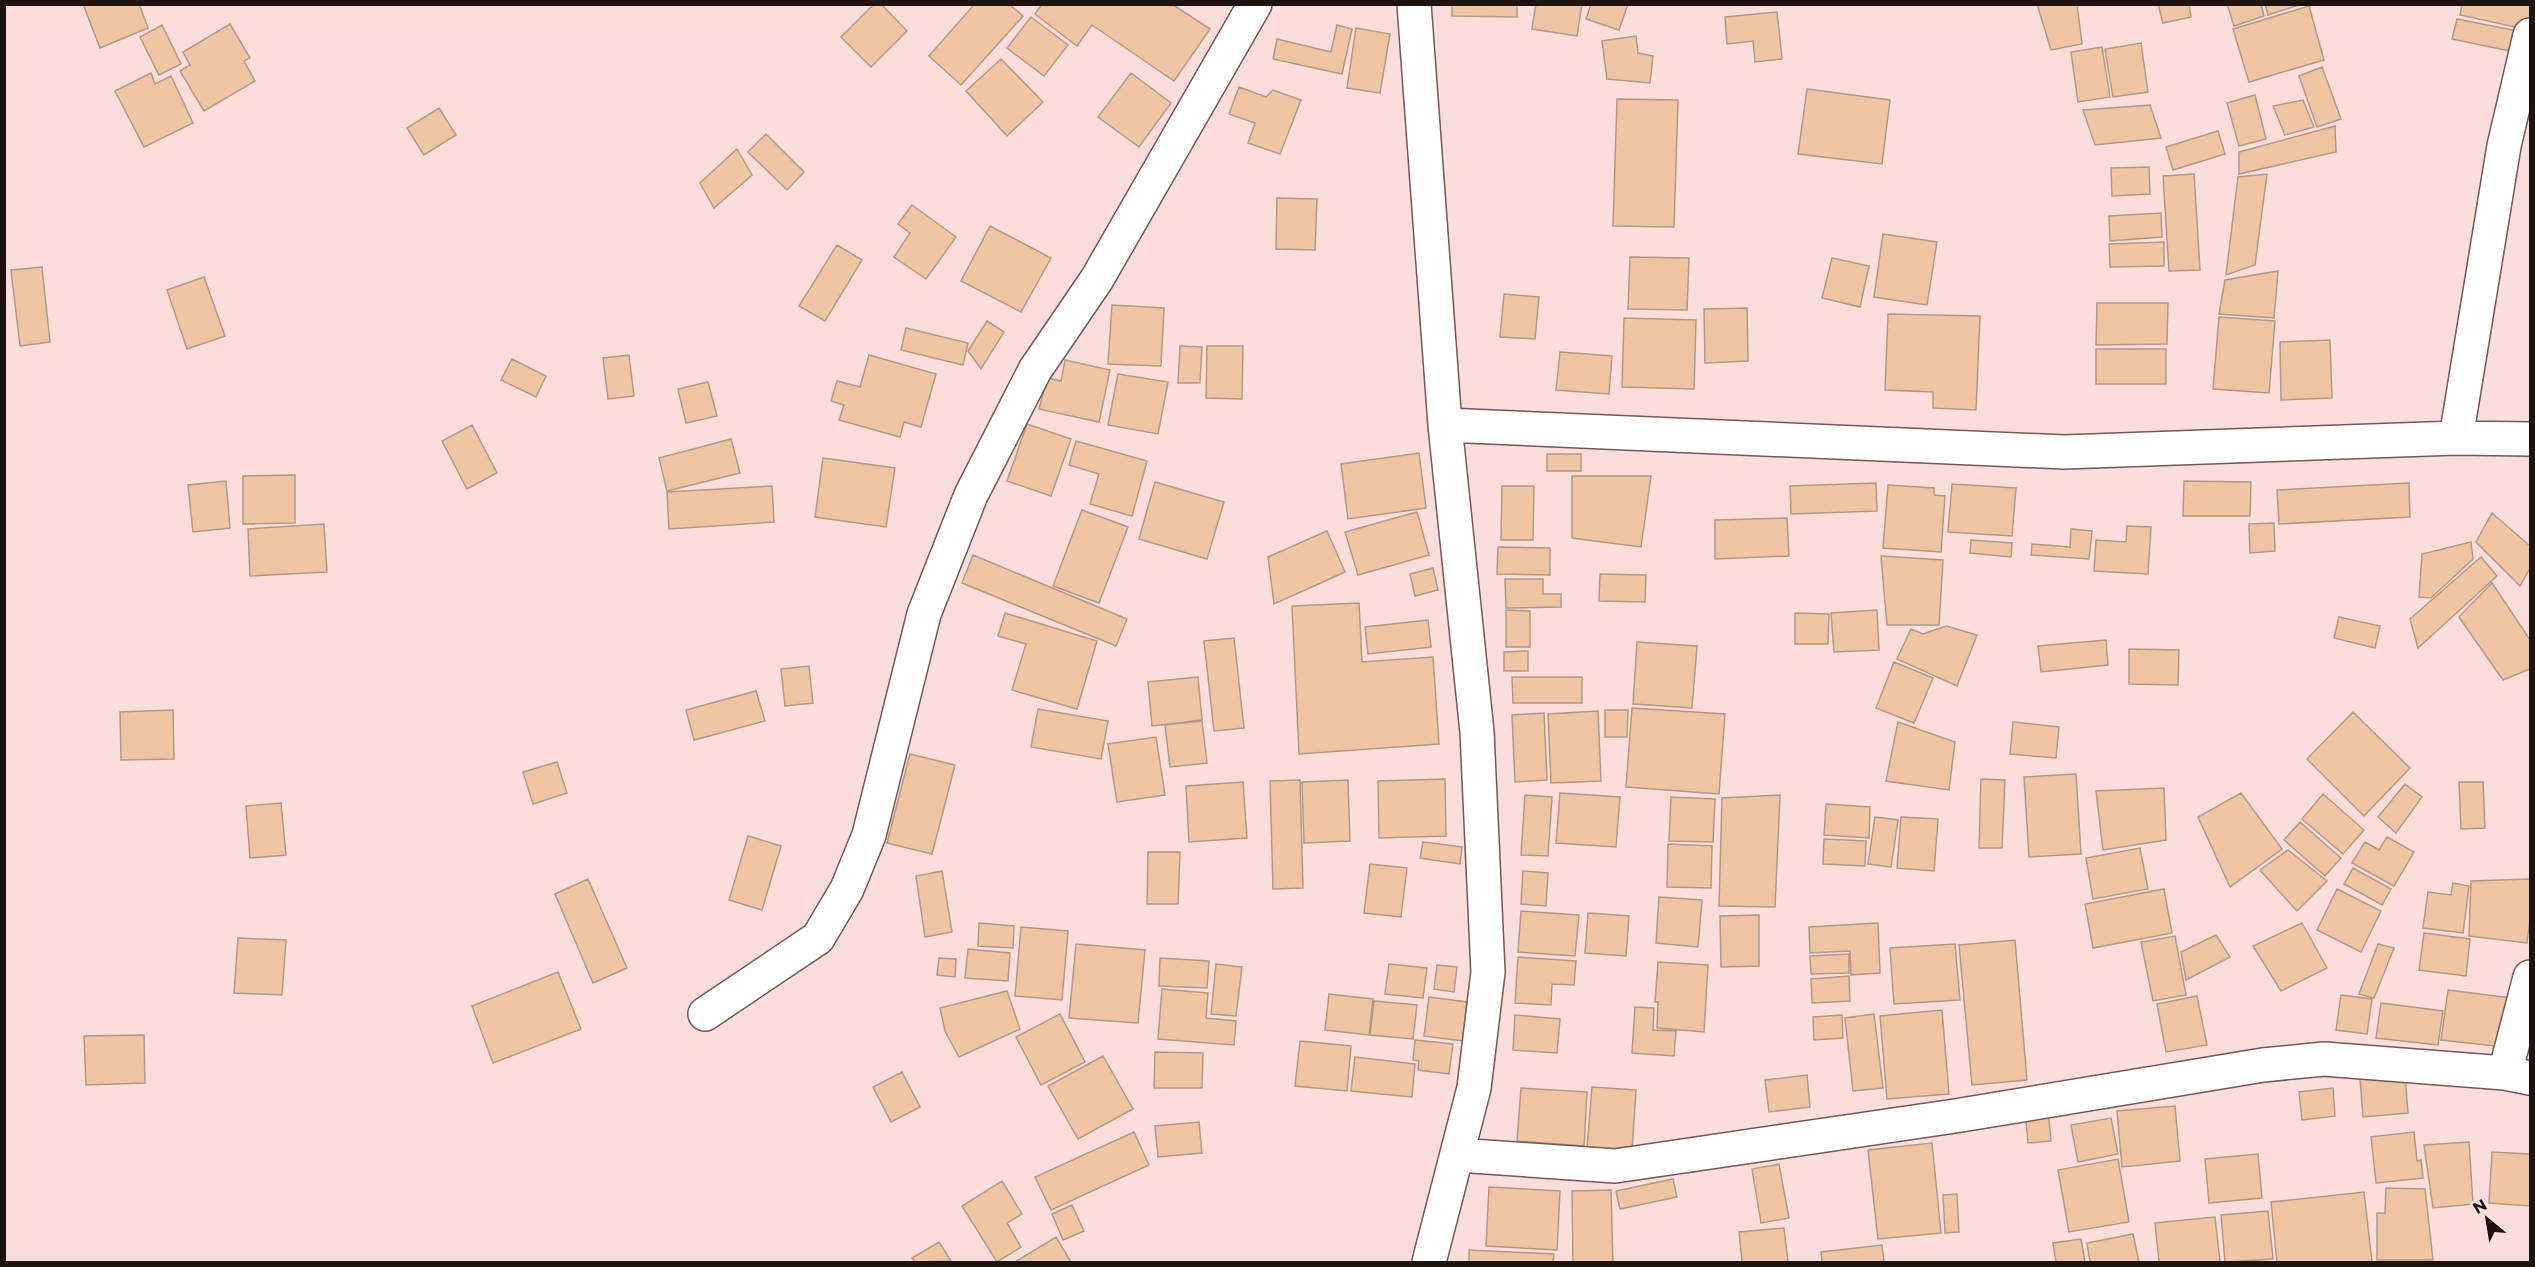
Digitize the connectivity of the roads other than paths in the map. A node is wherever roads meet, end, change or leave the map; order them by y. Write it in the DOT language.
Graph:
graph roads {
  1 [pos="1255,4"];
  2 [pos="1414,4"];
  3 [pos="2530,35"];
  4 [pos="1445,425"];
  5 [pos="2456,438"];
  6 [pos="2530,439"];
  7 [pos="2530,977"];
  8 [pos="705,1014"];
  9 [pos="2518,1076"];
  10 [pos="1457,1155"];
  11 [pos="1429,1263"];
  1 -- 8 [label="street"];
  2 -- 4 [label="street"];
  3 -- 5 [label="street"];
  4 -- 5 [label="street"];
  4 -- 10 [label="street"];
  5 -- 6 [label="street"];
  7 -- 9 [label="street"];
  9 -- 10 [label="street"];
  10 -- 11 [label="street"];
}
